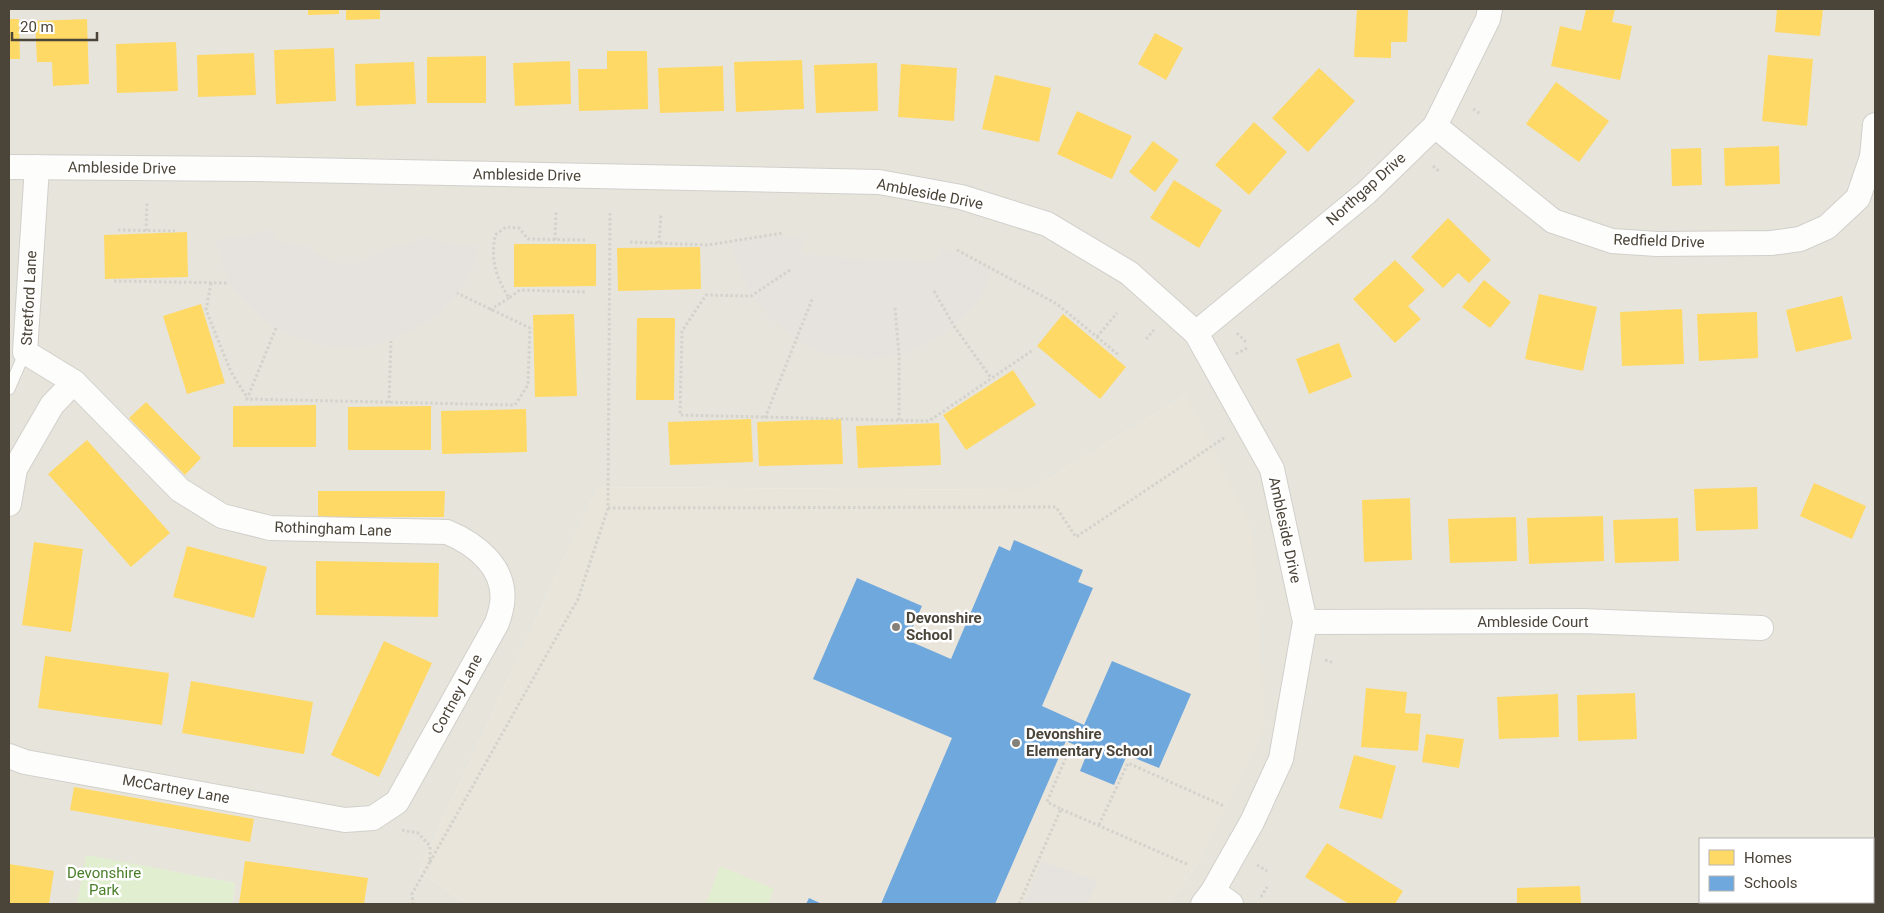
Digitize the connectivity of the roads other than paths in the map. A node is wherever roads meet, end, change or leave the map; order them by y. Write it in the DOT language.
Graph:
graph roads {
  1 [pos="1490,9"];
  2 [pos="1875,125"];
  3 [pos="1435,126"];
  4 [pos="37,167"];
  5 [pos="9,168"];
  6 [pos="1196,332"];
  7 [pos="25,352"];
  8 [pos="74,382"];
  9 [pos="9,389"];
  10 [pos="9,504"];
  11 [pos="465,539"];
  12 [pos="1305,622"];
  13 [pos="1761,628"];
  14 [pos="9,756"];
  15 [pos="345,820"];
  16 [pos="1216,900"];
  1 -- 3 [label="street, Northgap Drive"];
  2 -- 3 [label="street, Redfield Drive"];
  3 -- 6 [label="street, Northgap Drive"];
  4 -- 5 [label="street, Ambleside Drive"];
  4 -- 6 [label="street, Ambleside Drive"];
  4 -- 7 [label="street, Stretford Lane"];
  6 -- 12 [label="street, Ambleside Drive"];
  7 -- 8 [label="street, Stretford Lane"];
  7 -- 9 [label="lane"];
  8 -- 10 [label="street"];
  8 -- 11 [label="street, Rothingham Lane"];
  11 -- 15 [label="street, Cortney Lane"];
  12 -- 13 [label="street, Ambleside Court"];
  12 -- 16 [label="street, Ambleside Drive"];
  14 -- 15 [label="street, McCartney Lane"];
}
